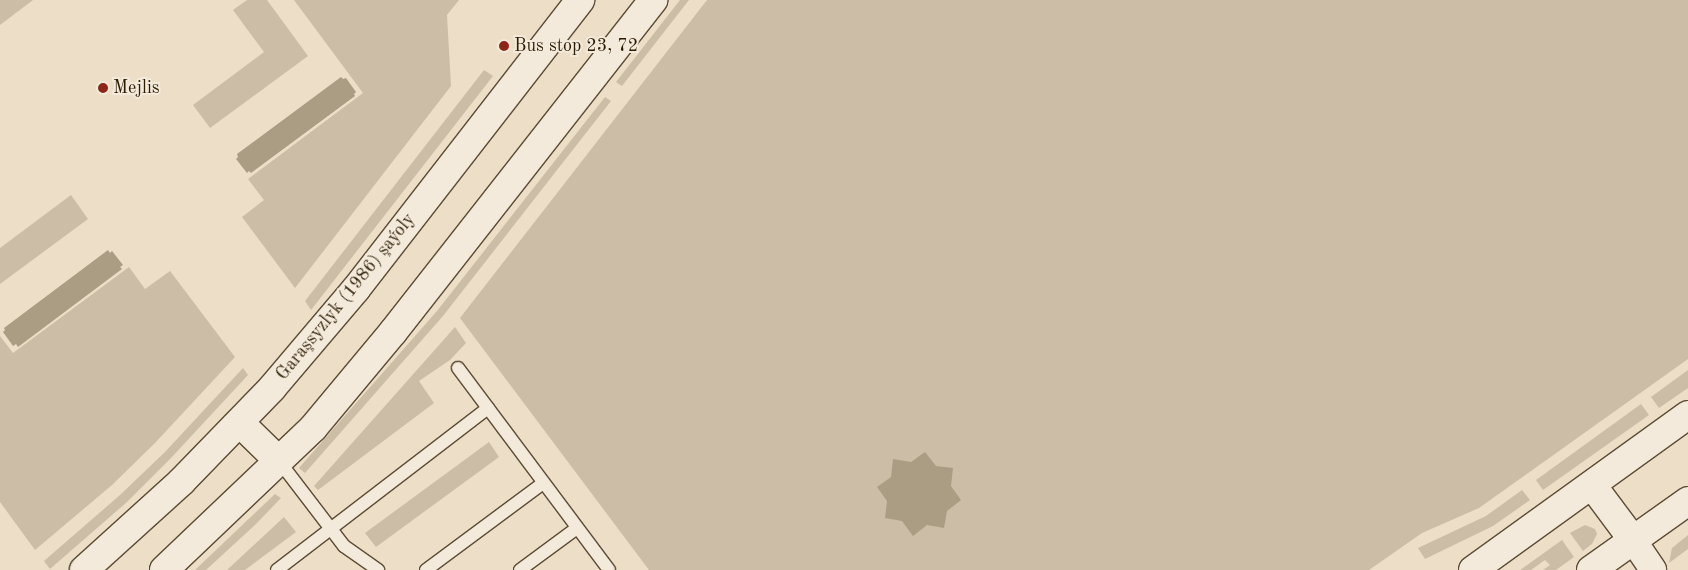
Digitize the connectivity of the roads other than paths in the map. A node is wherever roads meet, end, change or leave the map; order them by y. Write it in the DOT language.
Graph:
graph roads {
  1 [pos="580,0"];
  2 [pos="652,0"];
  3 [pos="458,368"];
  4 [pos="488,408"];
  5 [pos="1688,416"];
  6 [pos="240,423"];
  7 [pos="279,461"];
  8 [pos="544,482"];
  9 [pos="1592,484"];
  10 [pos="1688,501"];
  11 [pos="577,528"];
  12 [pos="331,529"];
  13 [pos="1633,540"];
  14 [pos="374,569"];
  15 [pos="84,570"];
  16 [pos="164,570"];
  17 [pos="278,570"];
  18 [pos="426,570"];
  19 [pos="520,570"];
  20 [pos="609,570"];
  21 [pos="1473,570"];
  22 [pos="1591,570"];
  23 [pos="1652,570"];
  1 -- 6 [label="main road, Garaşsyzlyk (1986) şaýoly"];
  2 -- 7 [label="main road"];
  3 -- 4 [label="lane"];
  4 -- 8 [label="lane"];
  4 -- 12 [label="lane"];
  5 -- 9 [label="main road"];
  6 -- 7 [label="main road"];
  6 -- 15 [label="main road, Garaşsyzlyk (1986) şaýoly"];
  7 -- 12 [label="lane"];
  7 -- 16 [label="main road"];
  8 -- 11 [label="lane"];
  8 -- 18 [label="lane"];
  9 -- 13 [label="main road"];
  9 -- 21 [label="main road"];
  10 -- 13 [label="main road"];
  11 -- 19 [label="lane"];
  11 -- 20 [label="lane"];
  12 -- 14 [label="lane"];
  12 -- 17 [label="lane"];
  13 -- 22 [label="main road"];
  13 -- 23 [label="street"];
}
